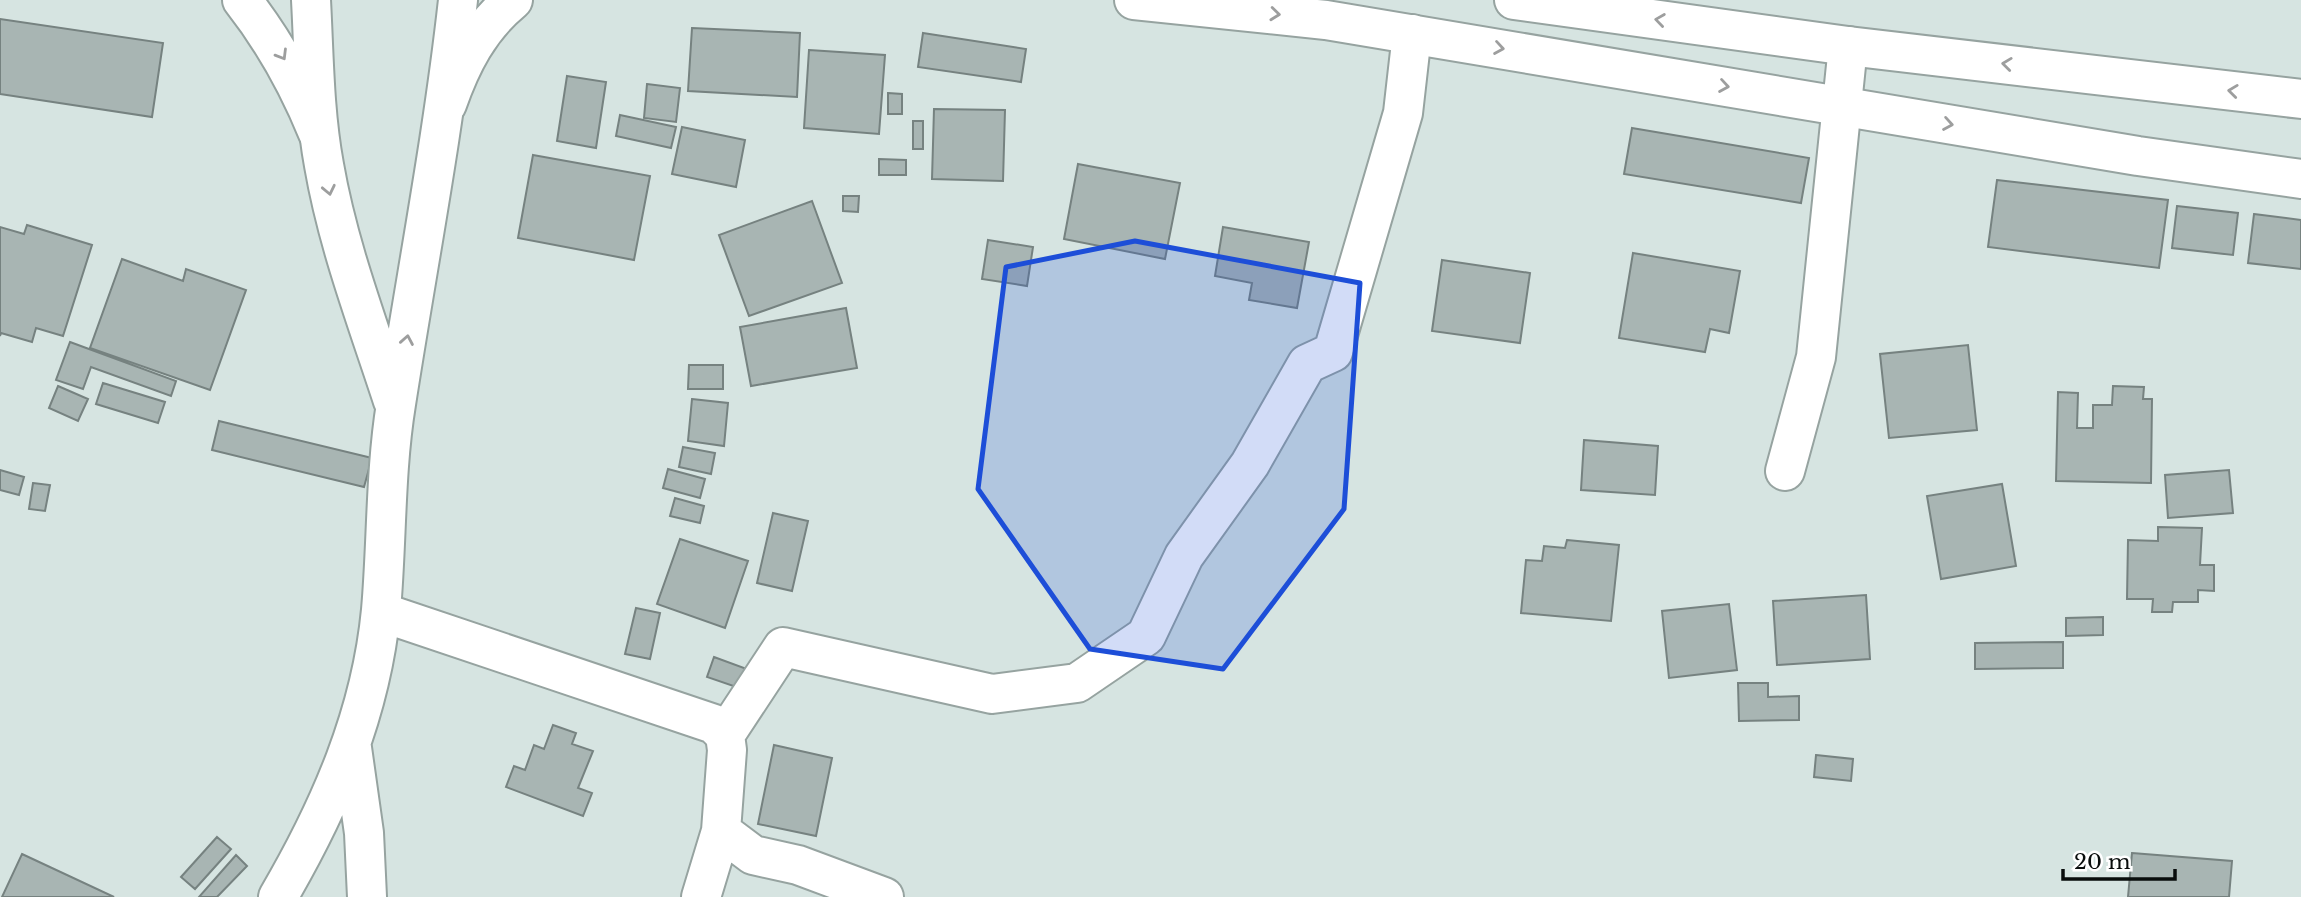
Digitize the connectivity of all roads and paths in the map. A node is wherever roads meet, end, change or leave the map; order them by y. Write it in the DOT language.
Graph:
graph roads {
  1 [pos="242,0"];
  2 [pos="310,0"];
  3 [pos="458,0"];
  4 [pos="513,0"];
  5 [pos="1133,0"];
  6 [pos="1514,0"];
  7 [pos="1412,34"];
  8 [pos="1849,46"];
  9 [pos="2301,99"];
  10 [pos="447,104"];
  11 [pos="1841,106"];
  12 [pos="318,133"];
  13 [pos="2301,178"];
  14 [pos="395,407"];
  15 [pos="1785,471"];
  16 [pos="381,612"];
  17 [pos="725,735"];
  18 [pos="352,748"];
  19 [pos="721,831"];
  20 [pos="278,897"];
  21 [pos="367,897"];
  22 [pos="701,897"];
  23 [pos="884,897"];
  1 -- 12 [label="street, one-way"];
  2 -- 12 [label="street"];
  3 -- 10 [label="street"];
  4 -- 10 [label="street"];
  5 -- 7 [label="street, one-way"];
  8 -- 6 [label="street, one-way"];
  7 -- 11 [label="street, one-way"];
  7 -- 17 [label="street"];
  9 -- 8 [label="street, one-way"];
  8 -- 11 [label="street"];
  14 -- 10 [label="street, one-way"];
  11 -- 13 [label="street, one-way"];
  11 -- 15 [label="street"];
  12 -- 14 [label="street, one-way"];
  14 -- 16 [label="street"];
  16 -- 17 [label="street"];
  16 -- 18 [label="street"];
  17 -- 19 [label="street"];
  18 -- 20 [label="street"];
  18 -- 21 [label="street"];
  19 -- 22 [label="street"];
  19 -- 23 [label="street"];
}
